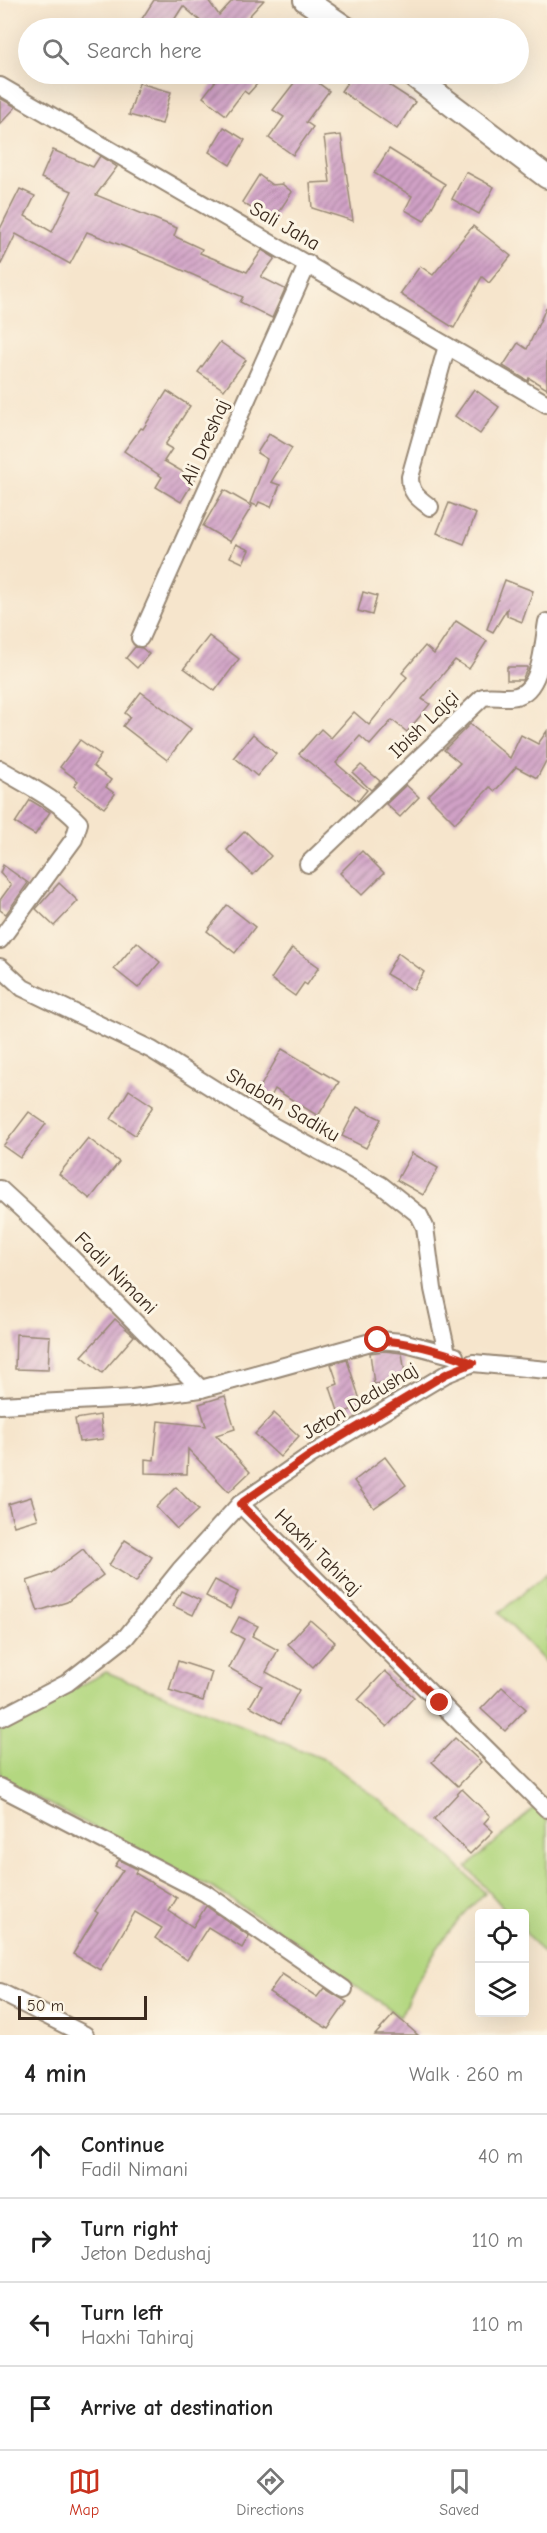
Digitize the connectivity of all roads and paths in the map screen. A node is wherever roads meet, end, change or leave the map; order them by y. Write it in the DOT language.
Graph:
graph roads {
  1 [pos="305,0"];
  2 [pos="331,18"];
  3 [pos="424,84"];
  4 [pos="0,86"];
  5 [pos="547,177"];
  6 [pos="308,263"];
  7 [pos="447,346"];
  8 [pos="547,404"];
  9 [pos="430,507"];
  10 [pos="547,622"];
  11 [pos="140,638"];
  12 [pos="0,769"];
  13 [pos="308,864"];
  14 [pos="0,940"];
  15 [pos="0,967"];
  16 [pos="0,1189"];
  17 [pos="447,1353"];
  18 [pos="473,1363"];
  19 [pos="547,1370"];
  20 [pos="201,1389"];
  21 [pos="0,1405"];
  22 [pos="240,1504"];
  23 [pos="0,1718"];
  24 [pos="0,1787"];
  25 [pos="547,1809"];
  26 [pos="344,1989"];
  27 [pos="0,1992"];
  28 [pos="85,2035"];
  1 -- 2 [label="street"];
  3 -- 5 [label="street"];
  4 -- 6 [label="street, Sali Jaha"];
  6 -- 7 [label="street, Sali Jaha"];
  6 -- 11 [label="street, Ali Dreshaj"];
  7 -- 8 [label="street, Sali Jaha"];
  7 -- 9 [label="street"];
  10 -- 13 [label="street, Ibish Lajçi"];
  12 -- 14 [label="street"];
  15 -- 17 [label="street, Shaban Sadiku"];
  16 -- 20 [label="street, Fadil Nimani"];
  17 -- 18 [label="street"];
  17 -- 20 [label="street"];
  18 -- 19 [label="street, Jeton Dedushaj"];
  18 -- 22 [label="street, Jeton Dedushaj"];
  20 -- 21 [label="street"];
  22 -- 23 [label="street"];
  22 -- 25 [label="street, Haxhi Tahiraj"];
  24 -- 26 [label="street"];
  27 -- 28 [label="street"];
}
